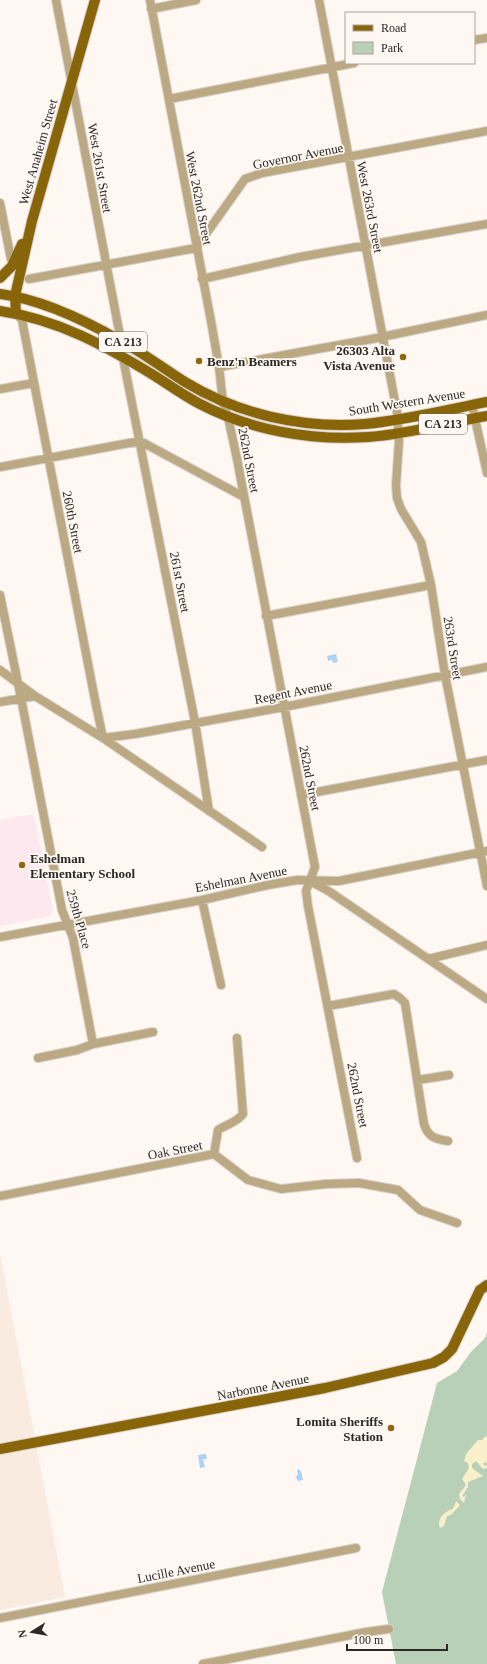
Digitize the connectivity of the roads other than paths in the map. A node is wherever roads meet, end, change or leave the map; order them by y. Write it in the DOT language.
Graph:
graph roads {
  1 [pos="56,0"];
  2 [pos="95,0"];
  3 [pos="150,0"];
  4 [pos="196,0"];
  5 [pos="319,0"];
  6 [pos="151,9"];
  7 [pos="487,38"];
  8 [pos="475,40"];
  9 [pos="348,64"];
  10 [pos="331,67"];
  11 [pos="72,84"];
  12 [pos="168,99"];
  13 [pos="487,131"];
  14 [pos="349,158"];
  15 [pos="0,204"];
  16 [pos="487,224"];
  17 [pos="29,232"];
  18 [pos="365,246"];
  19 [pos="196,248"];
  20 [pos="11,259"];
  21 [pos="105,265"];
  22 [pos="0,278"];
  23 [pos="202,278"];
  24 [pos="29,280"];
  25 [pos="0,294"];
  26 [pos="15,296"];
  27 [pos="0,311"];
  28 [pos="16,313"];
  29 [pos="487,315"];
  30 [pos="384,337"];
  31 [pos="121,341"];
  32 [pos="123,358"];
  33 [pos="219,367"];
  34 [pos="34,383"];
  35 [pos="0,389"];
  36 [pos="223,402"];
  37 [pos="487,402"];
  38 [pos="472,405"];
  39 [pos="487,416"];
  40 [pos="228,417"];
  41 [pos="475,418"];
  42 [pos="398,419"];
  43 [pos="399,432"];
  44 [pos="140,441"];
  45 [pos="48,458"];
  46 [pos="0,467"];
  47 [pos="487,473"];
  48 [pos="244,497"];
  49 [pos="431,584"];
  50 [pos="0,595"];
  51 [pos="266,616"];
  52 [pos="487,667"];
  53 [pos="0,670"];
  54 [pos="445,675"];
  55 [pos="18,682"];
  56 [pos="35,696"];
  57 [pos="21,698"];
  58 [pos="0,702"];
  59 [pos="284,706"];
  60 [pos="195,722"];
  61 [pos="103,738"];
  62 [pos="487,760"];
  63 [pos="462,765"];
  64 [pos="301,795"];
  65 [pos="209,811"];
  66 [pos="262,847"];
  67 [pos="483,852"];
  68 [pos="309,880"];
  69 [pos="487,886"];
  70 [pos="202,900"];
  71 [pos="67,924"];
  72 [pos="0,937"];
  73 [pos="487,945"];
  74 [pos="428,959"];
  75 [pos="221,985"];
  76 [pos="487,999"];
  77 [pos="328,1006"];
  78 [pos="153,1032"];
  79 [pos="237,1038"];
  80 [pos="93,1044"];
  81 [pos="38,1058"];
  82 [pos="449,1075"];
  83 [pos="418,1080"];
  84 [pos="448,1141"];
  85 [pos="214,1154"];
  86 [pos="357,1158"];
  87 [pos="0,1196"];
  88 [pos="457,1223"];
  89 [pos="487,1285"];
  90 [pos="0,1449"];
  91 [pos="356,1548"];
  92 [pos="0,1618"];
  93 [pos="389,1629"];
  94 [pos="203,1664"];
  1 -- 11 [label="street, West 261st Street"];
  2 -- 11 [label="main road, West Anaheim Street"];
  3 -- 6 [label="street, West 262nd Street"];
  4 -- 6 [label="street"];
  5 -- 10 [label="street, West 263rd Street"];
  6 -- 12 [label="street, West 262nd Street"];
  7 -- 8 [label="street"];
  9 -- 10 [label="street"];
  10 -- 12 [label="street"];
  10 -- 14 [label="street, West 263rd Street"];
  11 -- 17 [label="main road, West Anaheim Street"];
  11 -- 21 [label="street, West 261st Street"];
  12 -- 19 [label="street, West 262nd Street"];
  13 -- 14 [label="street, Governor Avenue"];
  14 -- 18 [label="street, West 263rd Street"];
  14 -- 19 [label="street, Governor Avenue"];
  15 -- 20 [label="street"];
  16 -- 18 [label="street"];
  17 -- 22 [label="main road"];
  17 -- 26 [label="main road, West Anaheim Street"];
  18 -- 23 [label="street"];
  18 -- 30 [label="street, West 263rd Street"];
  19 -- 21 [label="street"];
  19 -- 23 [label="street, West 262nd Street"];
  21 -- 24 [label="street"];
  21 -- 31 [label="street, West 261st Street"];
  23 -- 33 [label="street, West 262nd Street"];
  25 -- 26 [label="main road, South Western Avenue / CA 213"];
  26 -- 28 [label="main road, West Anaheim Street"];
  26 -- 31 [label="main road, South Western Avenue / CA 213"];
  27 -- 28 [label="main road, South Western Avenue / CA 213"];
  28 -- 32 [label="main road, South Western Avenue / CA 213"];
  28 -- 34 [label="street, 260th Street"];
  29 -- 30 [label="street"];
  30 -- 33 [label="street"];
  30 -- 42 [label="street, West 263rd Street"];
  31 -- 36 [label="main road, South Western Avenue / CA 213"];
  32 -- 40 [label="main road, South Western Avenue / CA 213"];
  32 -- 44 [label="street, 261st Street"];
  33 -- 36 [label="street, West 262nd Street"];
  34 -- 35 [label="street"];
  34 -- 45 [label="street, 260th Street"];
  36 -- 40 [label="street, 262nd Street"];
  36 -- 42 [label="main road, South Western Avenue / CA 213"];
  37 -- 38 [label="main road, South Western Avenue / CA 213"];
  38 -- 41 [label="street"];
  38 -- 42 [label="main road, South Western Avenue / CA 213"];
  39 -- 41 [label="main road, South Western Avenue / CA 213"];
  40 -- 43 [label="main road, South Western Avenue / CA 213"];
  40 -- 48 [label="street, 262nd Street"];
  41 -- 43 [label="main road, South Western Avenue / CA 213"];
  41 -- 47 [label="street"];
  42 -- 43 [label="street, 263rd Street"];
  43 -- 49 [label="street, 263rd Street"];
  44 -- 45 [label="street"];
  44 -- 48 [label="street"];
  44 -- 60 [label="street, 261st Street"];
  45 -- 46 [label="street"];
  45 -- 61 [label="street, 260th Street"];
  48 -- 51 [label="street, 262nd Street"];
  49 -- 51 [label="street"];
  49 -- 54 [label="street, 263rd Street"];
  50 -- 55 [label="street, 259th Place"];
  51 -- 59 [label="street, 262nd Street"];
  52 -- 54 [label="street, Regent Avenue"];
  53 -- 55 [label="street"];
  54 -- 59 [label="street, Regent Avenue"];
  54 -- 63 [label="street, 263rd Street"];
  55 -- 56 [label="street"];
  55 -- 57 [label="street, 259th Place"];
  56 -- 57 [label="street"];
  56 -- 61 [label="street"];
  57 -- 58 [label="street"];
  57 -- 71 [label="street, 259th Place"];
  59 -- 60 [label="street, Regent Avenue"];
  59 -- 64 [label="street, 262nd Street"];
  60 -- 61 [label="street, Regent Avenue"];
  60 -- 65 [label="street, 261st Street"];
  61 -- 65 [label="street"];
  62 -- 63 [label="street"];
  63 -- 64 [label="street"];
  63 -- 67 [label="street, 263rd Street"];
  64 -- 68 [label="street, 262nd Street"];
  65 -- 66 [label="street"];
  67 -- 68 [label="street, Eshelman Avenue"];
  67 -- 69 [label="street, 263rd Street"];
  68 -- 70 [label="street, Eshelman Avenue"];
  68 -- 74 [label="street"];
  68 -- 77 [label="street, 262nd Street"];
  70 -- 71 [label="street, Eshelman Avenue"];
  70 -- 75 [label="street"];
  71 -- 72 [label="street, Eshelman Avenue"];
  71 -- 80 [label="street, 259th Place"];
  73 -- 74 [label="street"];
  74 -- 76 [label="street"];
  77 -- 83 [label="street"];
  77 -- 86 [label="street, 262nd Street"];
  78 -- 80 [label="street"];
  79 -- 85 [label="street"];
  80 -- 81 [label="street"];
  82 -- 83 [label="street"];
  83 -- 84 [label="street"];
  85 -- 87 [label="street, Oak Street"];
  85 -- 88 [label="street, Oak Street"];
  89 -- 90 [label="main road, Narbonne Avenue"];
  91 -- 92 [label="street, Lucille Avenue"];
  93 -- 94 [label="street"];
}
